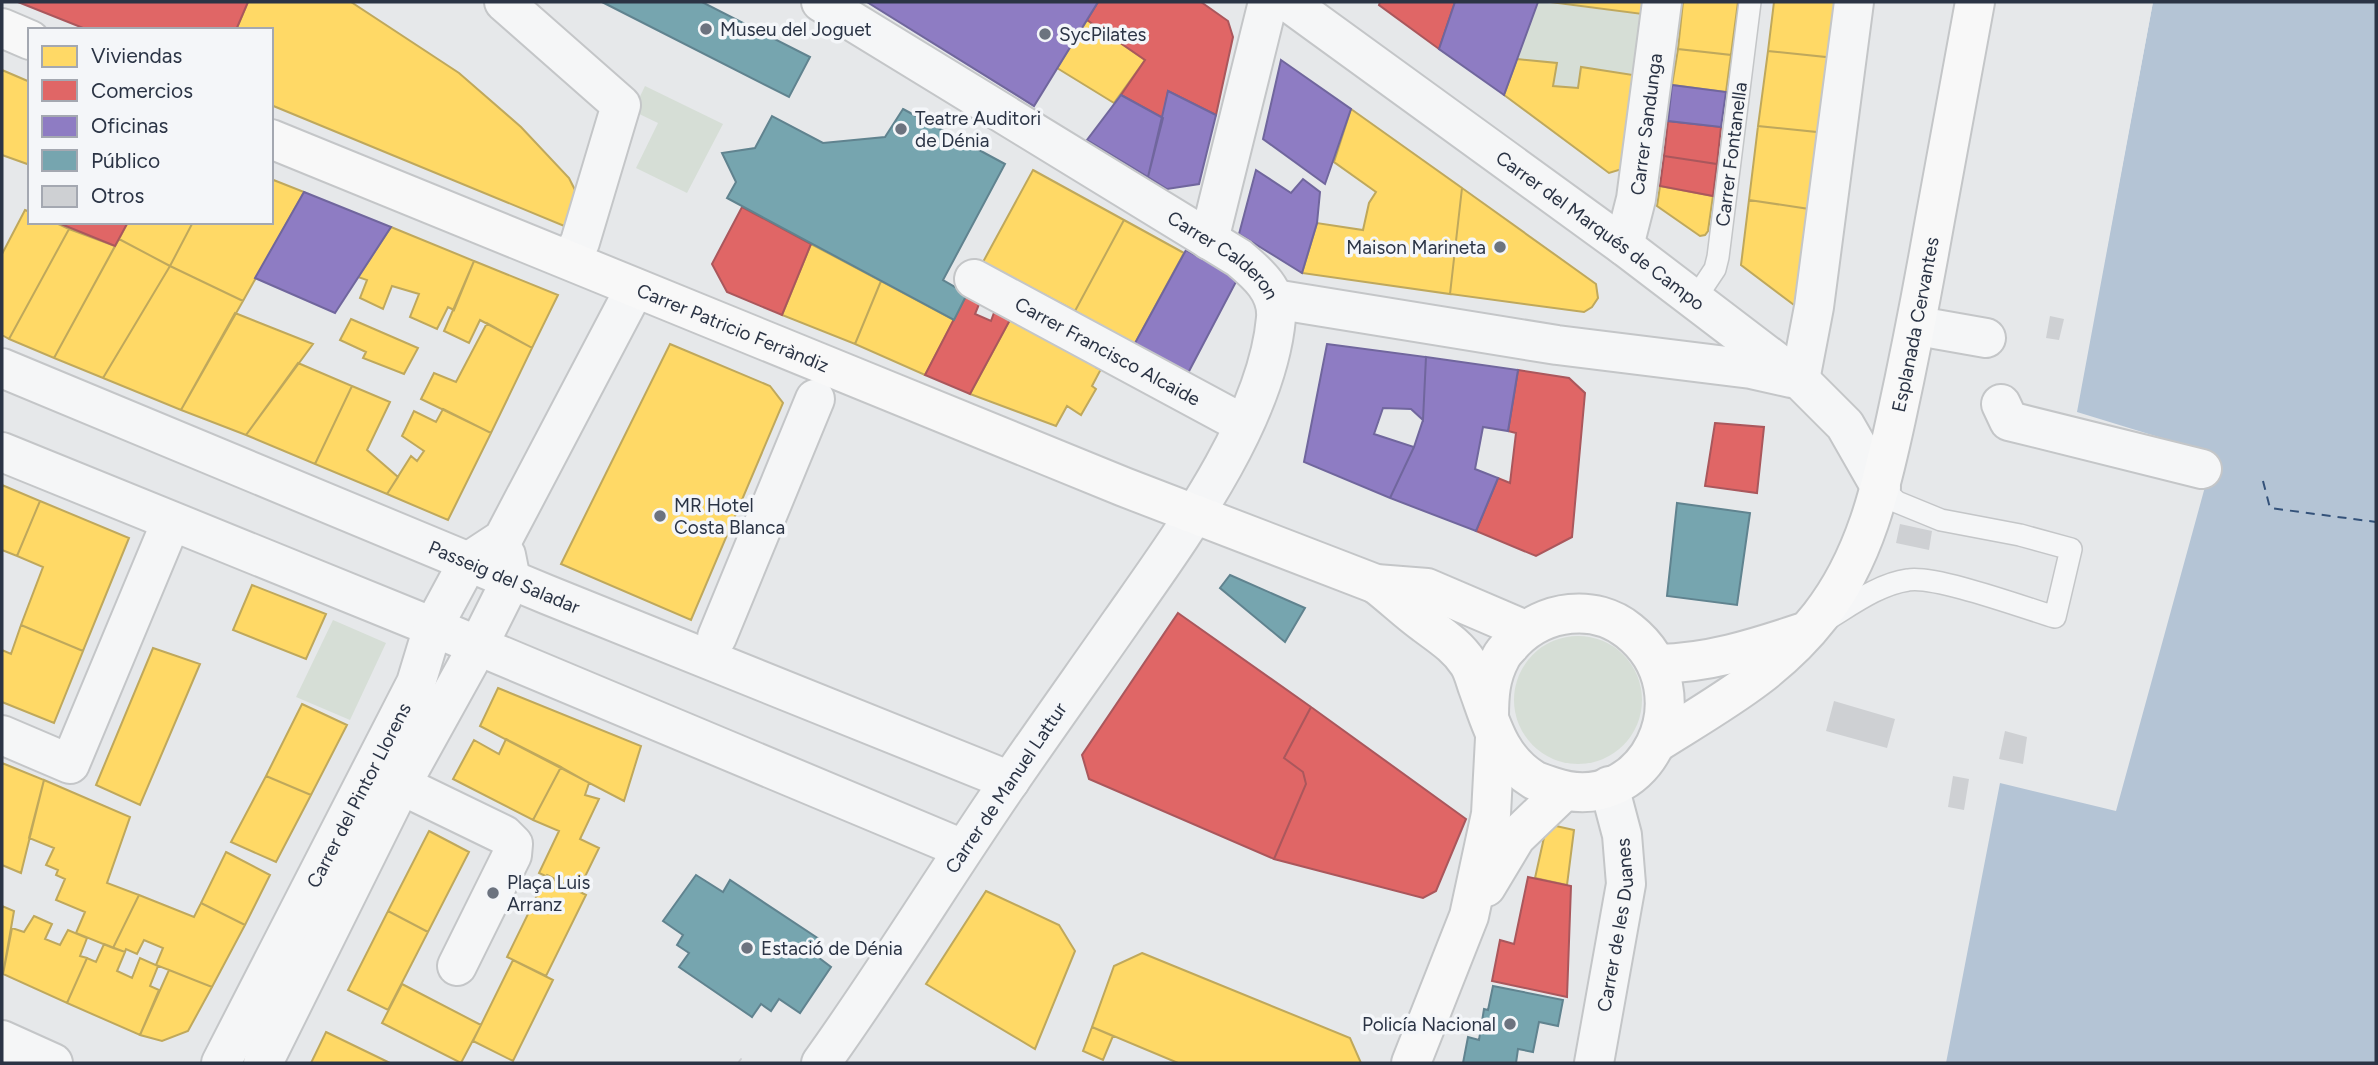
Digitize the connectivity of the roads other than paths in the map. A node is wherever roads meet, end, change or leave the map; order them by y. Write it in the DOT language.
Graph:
graph roads {
  1 [pos="504,2"];
  2 [pos="821,2"];
  3 [pos="1268,2"];
  4 [pos="1288,2"];
  5 [pos="1662,2"];
  6 [pos="1750,2"];
  7 [pos="1854,2"];
  8 [pos="1975,2"];
  9 [pos="2,28"];
  10 [pos="28,39"];
  11 [pos="273,140"];
  12 [pos="1209,240"];
  13 [pos="1624,246"];
  14 [pos="575,251"];
  15 [pos="974,279"];
  16 [pos="635,288"];
  17 [pos="1274,299"];
  18 [pos="1695,299"];
  19 [pos="1935,329"];
  20 [pos="1986,338"];
  21 [pos="2,368"];
  22 [pos="1800,380"];
  23 [pos="815,399"];
  24 [pos="2001,404"];
  25 [pos="1243,424"];
  26 [pos="2,452"];
  27 [pos="2202,468"];
  28 [pos="1881,488"];
  29 [pos="1194,515"];
  30 [pos="171,522"];
  31 [pos="503,539"];
  32 [pos="468,562"];
  33 [pos="511,580"];
  34 [pos="1376,584"];
  35 [pos="433,627"];
  36 [pos="1525,630"];
  37 [pos="1809,630"];
  38 [pos="717,637"];
  39 [pos="478,646"];
  40 [pos="1658,664"];
  41 [pos="1492,728"];
  42 [pos="2,735"];
  43 [pos="1658,741"];
  44 [pos="1010,780"];
  45 [pos="401,785"];
  46 [pos="1609,786"];
  47 [pos="1564,791"];
  48 [pos="963,849"];
  49 [pos="1469,916"];
  50 [pos="457,966"];
  51 [pos="2,1040"];
  52 [pos="53,1063"];
  53 [pos="221,1063"];
  54 [pos="263,1063"];
  55 [pos="821,1063"];
  56 [pos="1411,1063"];
  57 [pos="1594,1063"];
  1 -- 14 [label="street"];
  2 -- 12 [label="street, Carrer Calderon"];
  3 -- 12 [label="street"];
  4 -- 13 [label="street, Carrer del Marqués de Campo"];
  5 -- 13 [label="street, Carrer Sandunga"];
  6 -- 18 [label="lane, Carrer Fontanella"];
  7 -- 22 [label="street"];
  8 -- 28 [label="main road, Esplanada Cervantes"];
  9 -- 10 [label="main road"];
  11 -- 16 [label="main road, Carrer Patricio Ferràndiz"];
  12 -- 17 [label="street, Carrer Calderon"];
  13 -- 18 [label="street, Carrer del Marqués de Campo"];
  15 -- 25 [label="street, Carrer Francisco Alcaide"];
  16 -- 29 [label="main road, Carrer Patricio Ferràndiz"];
  16 -- 31 [label="street, Carrer del Pintor Llorens"];
  17 -- 22 [label="street, Carrer Calderon"];
  17 -- 25 [label="street, Carrer de Manuel Lattur"];
  18 -- 22 [label="street, Carrer del Marqués de Campo"];
  19 -- 20 [label="street"];
  21 -- 32 [label="street, Passeig del Saladar"];
  22 -- 28 [label="street, Carrer del Marqués de Campo"];
  23 -- 38 [label="street"];
  24 -- 27 [label="street"];
  25 -- 29 [label="street, Carrer de Manuel Lattur"];
  26 -- 30 [label="street"];
  28 -- 37 [label="main road, Esplanada Cervantes"];
  28 -- 37 [label="lane"];
  29 -- 34 [label="main road, Carrer Patricio Ferràndiz"];
  29 -- 44 [label="street, Carrer de Manuel Lattur"];
  30 -- 35 [label="street"];
  30 -- 42 [label="street"];
  31 -- 32 [label="street, Carrer del Pintor Llorens"];
  31 -- 33 [label="street"];
  32 -- 33 [label="street, Passeig del Saladar"];
  32 -- 35 [label="street, Carrer del Pintor Llorens"];
  33 -- 39 [label="street, Carrer del Pintor Llorens"];
  33 -- 44 [label="street, Passeig del Saladar"];
  34 -- 36 [label="main road"];
  34 -- 41 [label="main road"];
  35 -- 39 [label="street"];
  35 -- 53 [label="street, Carrer del Pintor Llorens"];
  36 -- 40 [label="main road"];
  36 -- 41 [label="main road"];
  37 -- 40 [label="main road"];
  37 -- 43 [label="main road, Esplanada Cervantes"];
  39 -- 45 [label="street, Carrer del Pintor Llorens"];
  39 -- 48 [label="street"];
  40 -- 43 [label="main road"];
  41 -- 47 [label="main road"];
  41 -- 49 [label="main road"];
  43 -- 46 [label="main road"];
  44 -- 48 [label="street, Carrer de Manuel Lattur"];
  45 -- 50 [label="street"];
  45 -- 54 [label="street, Carrer del Pintor Llorens"];
  46 -- 47 [label="main road"];
  46 -- 57 [label="street, Carrer de les Duanes"];
  47 -- 49 [label="main road"];
  48 -- 55 [label="street, Carrer de Manuel Lattur"];
  49 -- 56 [label="main road"];
  51 -- 52 [label="street"];
}
